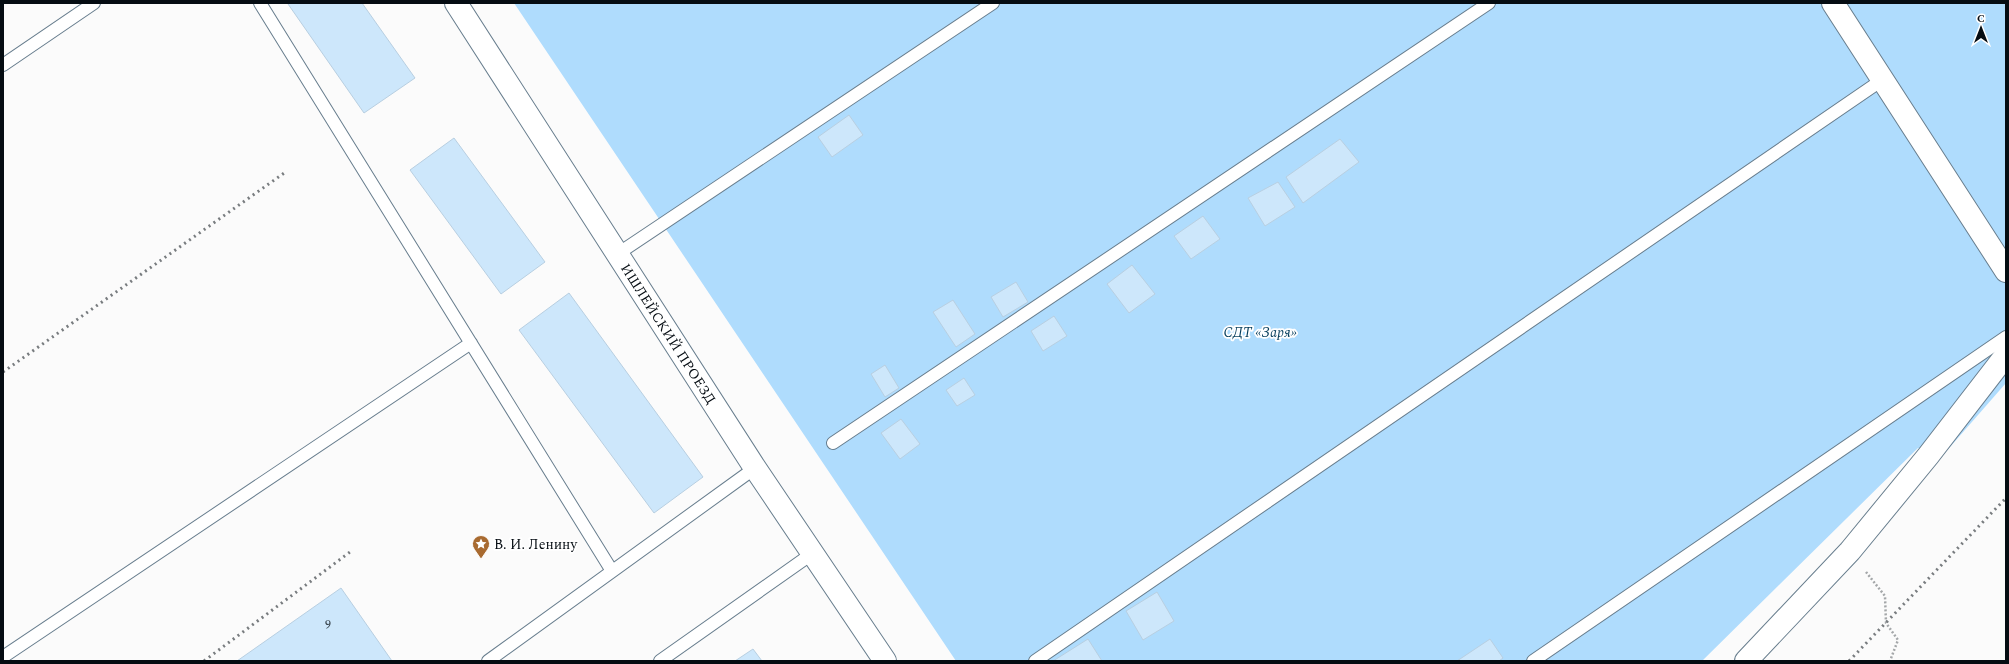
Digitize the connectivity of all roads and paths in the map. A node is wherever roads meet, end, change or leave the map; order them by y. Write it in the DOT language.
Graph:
graph roads {
  1 [pos="94,3"];
  2 [pos="260,3"];
  3 [pos="456,3"];
  4 [pos="993,3"];
  5 [pos="1489,3"];
  6 [pos="1833,3"];
  7 [pos="3,65"];
  8 [pos="1882,80"];
  9 [pos="616,254"];
  10 [pos="2006,271"];
  11 [pos="2006,337"];
  12 [pos="471,342"];
  13 [pos="2006,355"];
  14 [pos="833,444"];
  15 [pos="755,468"];
  16 [pos="1850,551"];
  17 [pos="813,553"];
  18 [pos="612,571"];
  19 [pos="3,657"];
  20 [pos="488,661"];
  21 [pos="660,661"];
  22 [pos="886,661"];
  23 [pos="1035,661"];
  24 [pos="1533,661"];
  25 [pos="1746,661"];
  26 [pos="1890,661"];
  1 -- 7 [label="lane"];
  2 -- 12 [label="lane"];
  3 -- 9 [label="street, ИШЛЕЙСКИЙ ПРОЕЗД"];
  4 -- 9 [label="lane"];
  5 -- 14 [label="lane"];
  6 -- 8 [label="street"];
  8 -- 10 [label="street"];
  8 -- 23 [label="lane"];
  9 -- 15 [label="street, ИШЛЕЙСКИЙ ПРОЕЗД"];
  11 -- 24 [label="lane"];
  12 -- 18 [label="lane"];
  12 -- 19 [label="lane"];
  13 -- 16 [label="street"];
  15 -- 17 [label="street, ИШЛЕЙСКИЙ ПРОЕЗД"];
  15 -- 18 [label="lane"];
  16 -- 25 [label="street"];
  16 -- 26 [label="path"];
  17 -- 21 [label="lane"];
  17 -- 22 [label="street, ИШЛЕЙСКИЙ ПРОЕЗД"];
  18 -- 20 [label="lane"];
}
